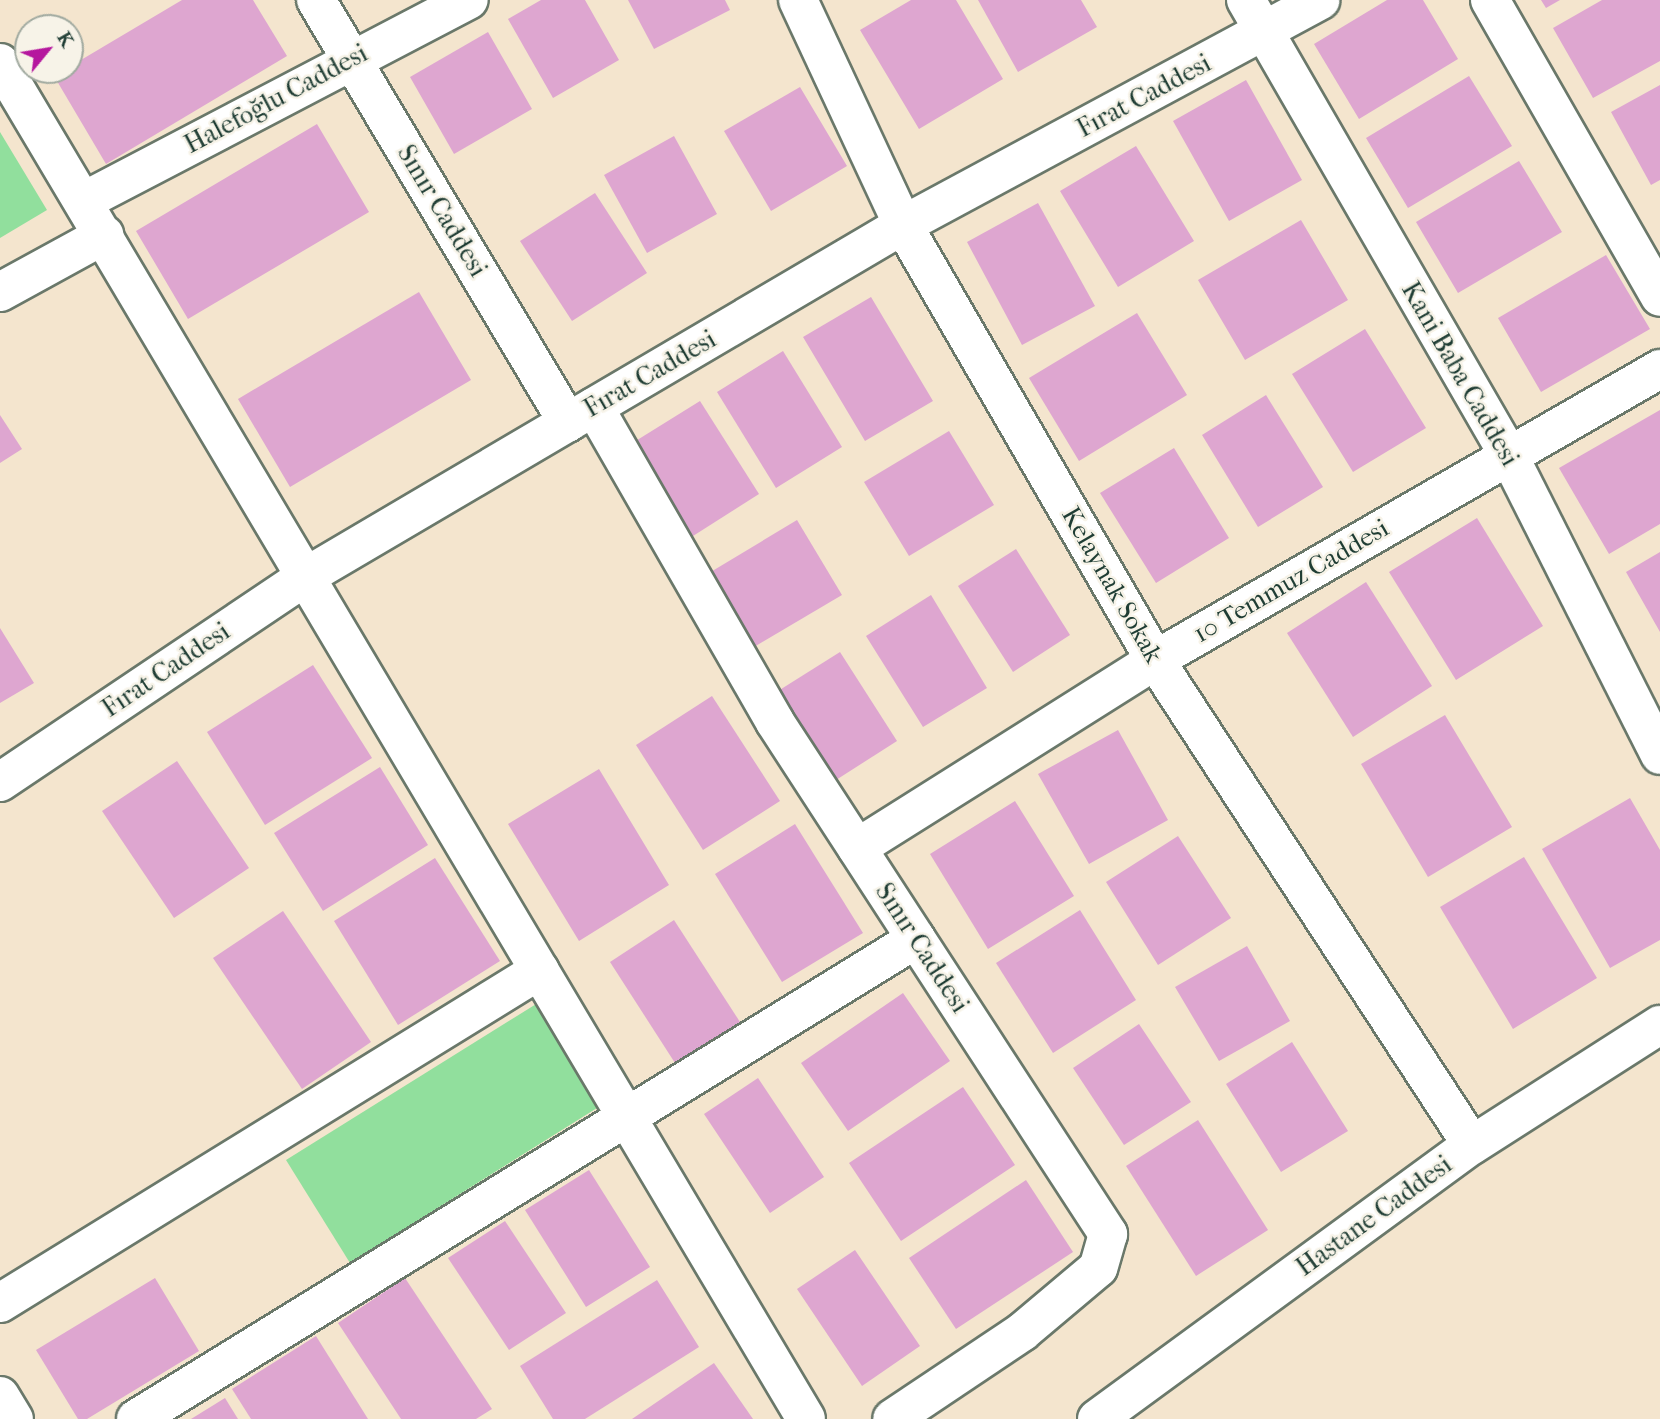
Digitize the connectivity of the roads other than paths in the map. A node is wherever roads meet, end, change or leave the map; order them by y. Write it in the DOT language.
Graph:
graph roads {
  1 [pos="316,0"];
  2 [pos="468,0"];
  3 [pos="798,0"];
  4 [pos="1320,0"];
  5 [pos="1490,0"];
  6 [pos="1255,16"];
  7 [pos="351,58"];
  8 [pos="0,63"];
  9 [pos="84,201"];
  10 [pos="903,225"];
  11 [pos="104,235"];
  12 [pos="0,292"];
  13 [pos="1660,297"];
  14 [pos="1660,369"];
  15 [pos="581,415"];
  16 [pos="1507,454"];
  17 [pos="305,576"];
  18 [pos="1155,660"];
  19 [pos="1660,755"];
  20 [pos="0,782"];
  21 [pos="857,848"];
  22 [pos="916,939"];
  23 [pos="540,971"];
  24 [pos="1660,1025"];
  25 [pos="627,1116"];
  26 [pos="1472,1145"];
  27 [pos="0,1303"];
  28 [pos="0,1396"];
  29 [pos="14,1419"];
  30 [pos="136,1419"];
  31 [pos="806,1419"];
  32 [pos="892,1419"];
  33 [pos="1097,1419"];
  1 -- 7 [label="street, Sınır Caddesi"];
  2 -- 7 [label="street, Halefoğlu Caddesi"];
  3 -- 10 [label="street, Kelaynak Sokak"];
  4 -- 6 [label="street, Fırat Caddesi"];
  5 -- 13 [label="street"];
  6 -- 10 [label="street, Fırat Caddesi"];
  6 -- 16 [label="street, Kani Baba Caddesi"];
  7 -- 9 [label="street, Halefoğlu Caddesi"];
  7 -- 15 [label="street, Sınır Caddesi"];
  8 -- 9 [label="street"];
  9 -- 11 [label="street"];
  10 -- 15 [label="street, Fırat Caddesi"];
  10 -- 18 [label="street, Kelaynak Sokak"];
  11 -- 12 [label="street"];
  11 -- 17 [label="street"];
  14 -- 16 [label="street, 10 Temmuz Caddesi"];
  15 -- 17 [label="street, Fırat Caddesi"];
  15 -- 21 [label="street, Sınır Caddesi"];
  16 -- 18 [label="street, 10 Temmuz Caddesi"];
  16 -- 19 [label="street, Kani Baba Caddesi"];
  17 -- 20 [label="street, Fırat Caddesi"];
  17 -- 23 [label="street"];
  18 -- 21 [label="street, 10 Temmuz Caddesi"];
  18 -- 26 [label="street, Kelaynak Sokak"];
  21 -- 22 [label="street, Sınır Caddesi"];
  22 -- 25 [label="street"];
  22 -- 32 [label="street, Sınır Caddesi"];
  23 -- 25 [label="street"];
  23 -- 27 [label="street"];
  24 -- 26 [label="street, Hastane Caddesi"];
  25 -- 30 [label="street"];
  25 -- 31 [label="street"];
  26 -- 33 [label="street, Hastane Caddesi"];
  28 -- 29 [label="street"];
}
